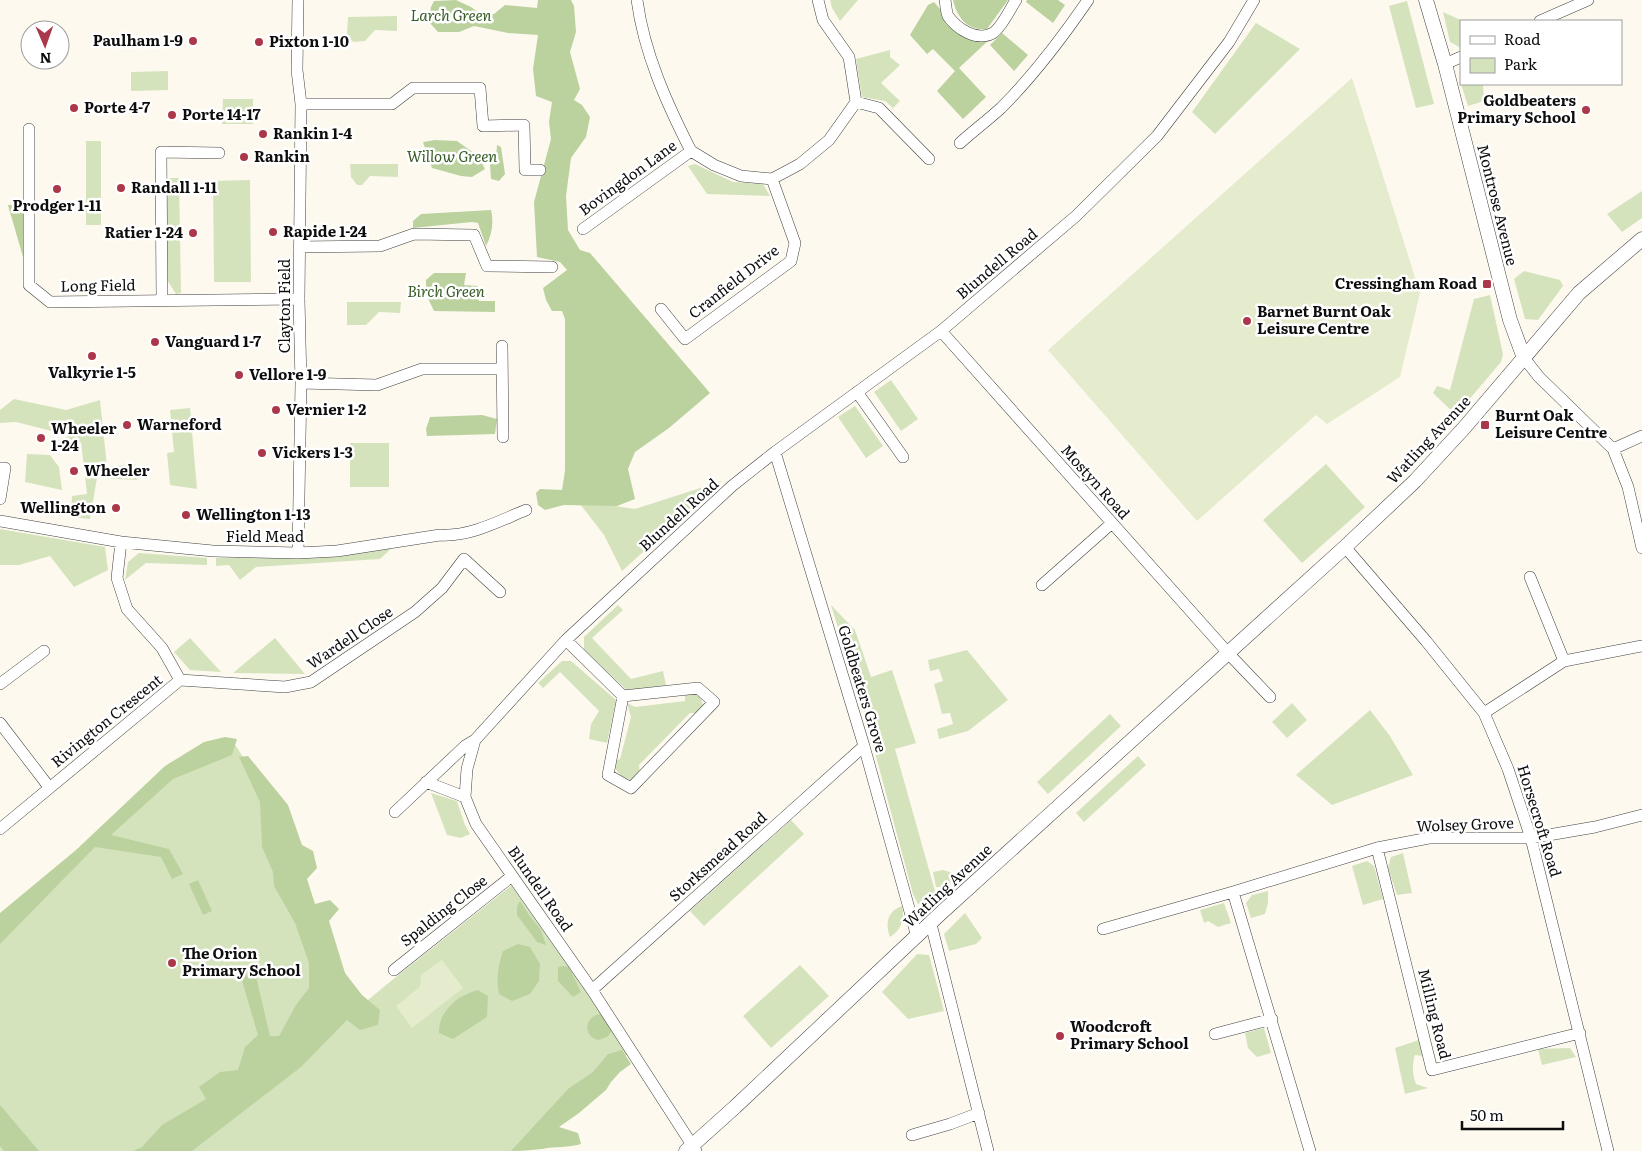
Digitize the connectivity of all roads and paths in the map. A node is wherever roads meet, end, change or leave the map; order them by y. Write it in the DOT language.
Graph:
graph roads {
  1 [pos="298,0"];
  2 [pos="637,0"];
  3 [pos="818,0"];
  4 [pos="946,0"];
  5 [pos="1016,0"];
  6 [pos="1088,0"];
  7 [pos="1254,0"];
  8 [pos="1426,0"];
  9 [pos="1588,0"];
  10 [pos="1542,20"];
  11 [pos="1460,57"];
  12 [pos="1445,64"];
  13 [pos="856,102"];
  14 [pos="302,104"];
  15 [pos="29,129"];
  16 [pos="960,143"];
  17 [pos="691,151"];
  18 [pos="219,153"];
  19 [pos="928,159"];
  20 [pos="540,170"];
  21 [pos="772,179"];
  22 [pos="583,229"];
  23 [pos="1642,239"];
  24 [pos="299,247"];
  25 [pos="552,267"];
  26 [pos="298,299"];
  27 [pos="162,300"];
  28 [pos="661,309"];
  29 [pos="941,331"];
  30 [pos="502,346"];
  31 [pos="1524,358"];
  32 [pos="502,369"];
  33 [pos="301,384"];
  34 [pos="857,392"];
  35 [pos="1642,436"];
  36 [pos="504,437"];
  37 [pos="1613,449"];
  38 [pos="775,452"];
  39 [pos="904,457"];
  40 [pos="0,468"];
  41 [pos="0,499"];
  42 [pos="526,510"];
  43 [pos="0,521"];
  44 [pos="1112,523"];
  45 [pos="121,542"];
  46 [pos="1345,547"];
  47 [pos="1642,548"];
  48 [pos="298,553"];
  49 [pos="1530,577"];
  50 [pos="1042,585"];
  51 [pos="500,592"];
  52 [pos="566,640"];
  53 [pos="1642,646"];
  54 [pos="44,651"];
  55 [pos="1228,653"];
  56 [pos="1564,661"];
  57 [pos="180,680"];
  58 [pos="0,684"];
  59 [pos="623,696"];
  60 [pos="1270,697"];
  61 [pos="1484,713"];
  62 [pos="0,723"];
  63 [pos="475,740"];
  64 [pos="864,746"];
  65 [pos="426,782"];
  66 [pos="49,787"];
  67 [pos="465,797"];
  68 [pos="395,812"];
  69 [pos="1642,815"];
  70 [pos="0,829"];
  71 [pos="1531,838"];
  72 [pos="1377,848"];
  73 [pos="512,876"];
  74 [pos="1234,892"];
  75 [pos="931,924"];
  76 [pos="1103,928"];
  77 [pos="917,937"];
  78 [pos="394,970"];
  79 [pos="592,990"];
  80 [pos="1272,1018"];
  81 [pos="1580,1033"];
  82 [pos="1215,1034"];
  83 [pos="979,1113"];
  84 [pos="912,1135"];
  85 [pos="691,1149"];
  86 [pos="988,1151"];
  87 [pos="1310,1151"];
  88 [pos="1608,1151"];
  1 -- 14 [label="street, Clayton Field"];
  2 -- 17 [label="street"];
  3 -- 13 [label="street"];
  4 -- 5 [label="street"];
  6 -- 16 [label="street"];
  7 -- 29 [label="street, Blundell Road"];
  8 -- 12 [label="street, Montrose Avenue"];
  9 -- 10 [label="street"];
  11 -- 12 [label="street"];
  12 -- 31 [label="street, Montrose Avenue"];
  13 -- 19 [label="street"];
  13 -- 21 [label="street"];
  14 -- 20 [label="street"];
  14 -- 24 [label="street, Clayton Field"];
  15 -- 27 [label="street, Long Field"];
  17 -- 21 [label="street"];
  17 -- 22 [label="street, Bovingdon Lane"];
  18 -- 27 [label="street"];
  21 -- 28 [label="street, Cranfield Drive"];
  23 -- 31 [label="street, Watling Avenue"];
  24 -- 25 [label="street"];
  24 -- 26 [label="street, Clayton Field"];
  26 -- 27 [label="street, Long Field"];
  26 -- 33 [label="street, Clayton Field"];
  29 -- 34 [label="street, Blundell Road"];
  29 -- 44 [label="street, Mostyn Road"];
  30 -- 32 [label="street"];
  31 -- 37 [label="street"];
  31 -- 46 [label="street, Watling Avenue"];
  32 -- 33 [label="street"];
  32 -- 36 [label="street"];
  33 -- 48 [label="street, Clayton Field"];
  34 -- 38 [label="street, Blundell Road"];
  34 -- 39 [label="street"];
  35 -- 37 [label="street"];
  37 -- 47 [label="street"];
  38 -- 52 [label="street, Blundell Road"];
  38 -- 64 [label="street, Goldbeaters Grove"];
  40 -- 41 [label="street"];
  42 -- 48 [label="street, Field Mead"];
  43 -- 45 [label="street, Field Mead"];
  44 -- 50 [label="street"];
  44 -- 55 [label="street, Mostyn Road"];
  45 -- 48 [label="street, Field Mead"];
  45 -- 57 [label="street, Rivington Crescent"];
  46 -- 55 [label="street, Watling Avenue"];
  46 -- 61 [label="street, Horsecroft Road"];
  49 -- 56 [label="street"];
  51 -- 57 [label="street, Wardell Close"];
  52 -- 59 [label="street"];
  52 -- 63 [label="street, Blundell Road"];
  53 -- 56 [label="street"];
  54 -- 58 [label="street"];
  55 -- 60 [label="street"];
  55 -- 75 [label="street, Watling Avenue"];
  56 -- 61 [label="street"];
  57 -- 66 [label="street, Rivington Crescent"];
  59 -- 59 [label="street"];
  61 -- 71 [label="street, Horsecroft Road"];
  62 -- 66 [label="street"];
  63 -- 65 [label="street"];
  63 -- 67 [label="street, Blundell Road"];
  64 -- 77 [label="street, Goldbeaters Grove"];
  64 -- 79 [label="street, Storksmead Road"];
  65 -- 67 [label="street"];
  65 -- 68 [label="street"];
  66 -- 70 [label="street, Rivington Crescent"];
  67 -- 73 [label="street, Blundell Road"];
  69 -- 71 [label="street, Wolsey Grove"];
  71 -- 72 [label="street, Wolsey Grove"];
  71 -- 81 [label="street, Horsecroft Road"];
  72 -- 74 [label="street, Wolsey Grove"];
  72 -- 81 [label="street, Milling Road"];
  73 -- 78 [label="street, Spalding Close"];
  73 -- 79 [label="street, Blundell Road"];
  74 -- 76 [label="street, Wolsey Grove"];
  74 -- 80 [label="street"];
  75 -- 77 [label="street, Watling Avenue"];
  75 -- 83 [label="street"];
  77 -- 85 [label="street, Watling Avenue"];
  79 -- 85 [label="street, Blundell Road"];
  80 -- 82 [label="street"];
  80 -- 87 [label="street"];
  81 -- 88 [label="street, Horsecroft Road"];
  83 -- 84 [label="street"];
  83 -- 86 [label="street"];
}
